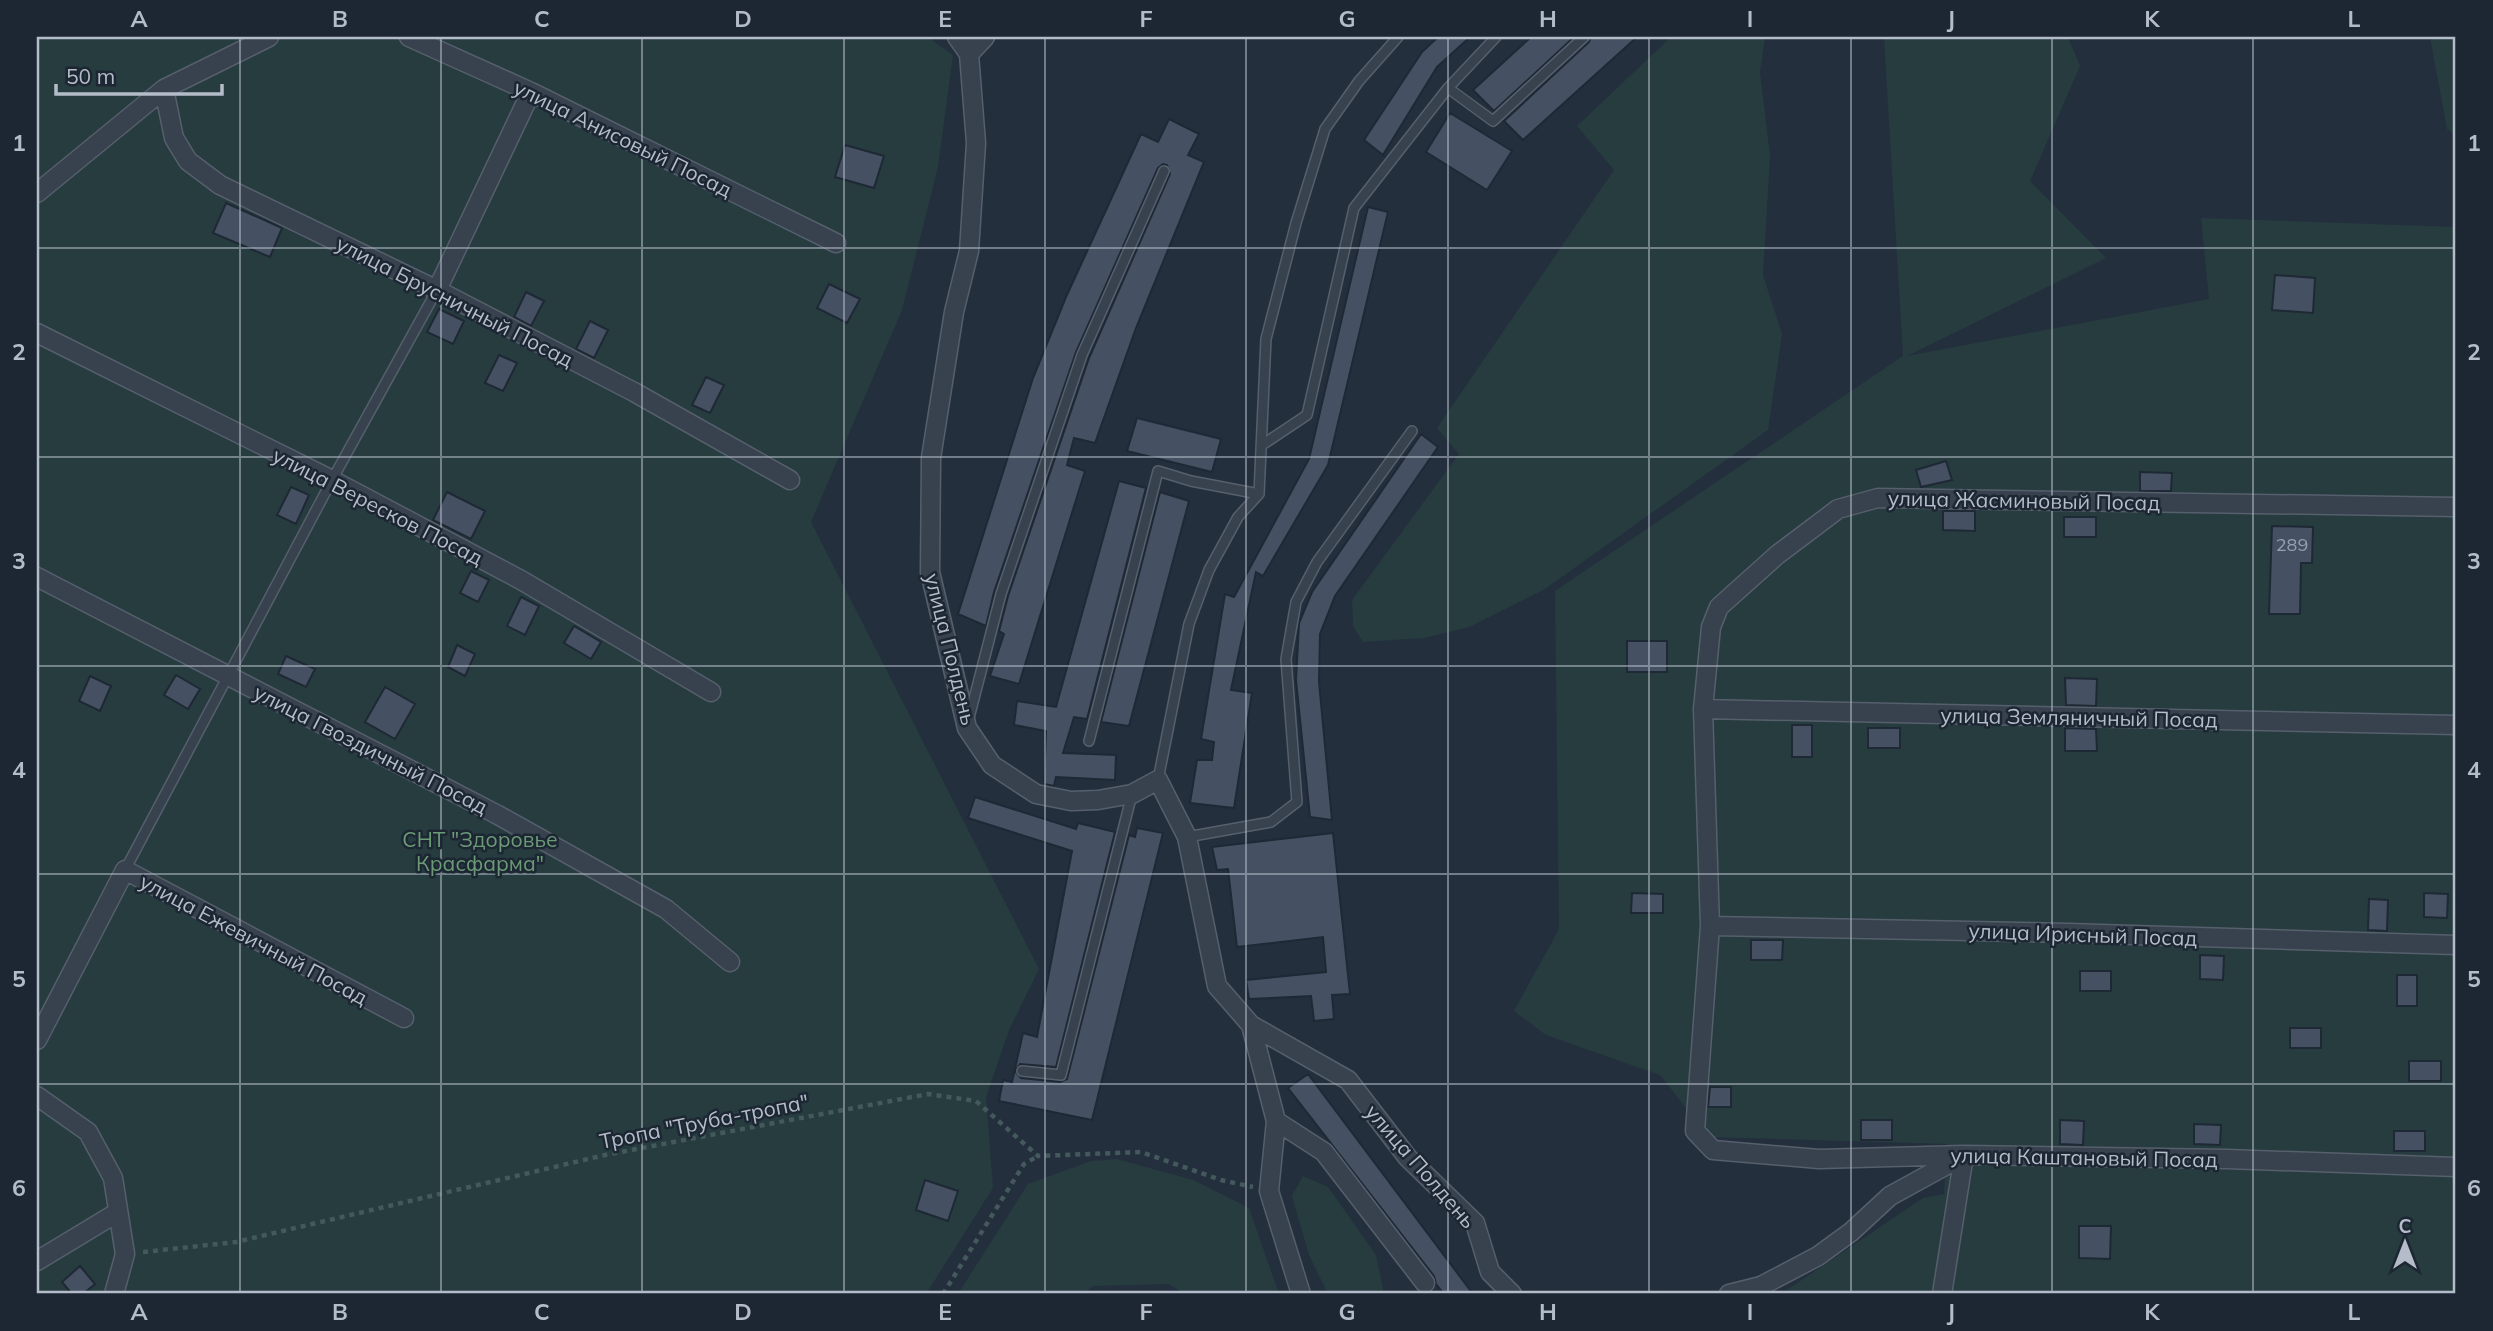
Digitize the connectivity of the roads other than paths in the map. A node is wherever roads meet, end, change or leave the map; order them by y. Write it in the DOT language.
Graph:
graph roads {
  1 [pos="269,37"];
  2 [pos="409,37"];
  3 [pos="957,37"];
  4 [pos="985,37"];
  5 [pos="1398,37"];
  6 [pos="1496,37"];
  7 [pos="1584,37"];
  8 [pos="969,54"];
  9 [pos="1448,88"];
  10 [pos="164,89"];
  11 [pos="531,92"];
  12 [pos="1164,171"];
  13 [pos="37,193"];
  14 [pos="836,243"];
  15 [pos="437,290"];
  16 [pos="37,333"];
  17 [pos="1412,431"];
  18 [pos="1262,445"];
  19 [pos="331,480"];
  20 [pos="790,480"];
  21 [pos="1259,494"];
  22 [pos="2456,507"];
  23 [pos="37,577"];
  24 [pos="229,675"];
  25 [pos="711,692"];
  26 [pos="1703,709"];
  27 [pos="2456,725"];
  28 [pos="967,728"];
  29 [pos="1088,741"];
  30 [pos="1158,780"];
  31 [pos="1132,794"];
  32 [pos="1186,837"];
  33 [pos="125,870"];
  34 [pos="1710,926"];
  35 [pos="2456,945"];
  36 [pos="730,962"];
  37 [pos="404,1018"];
  38 [pos="1251,1025"];
  39 [pos="37,1040"];
  40 [pos="1022,1071"];
  41 [pos="37,1096"];
  42 [pos="1276,1121"];
  43 [pos="1713,1150"];
  44 [pos="1964,1155"];
  45 [pos="2456,1167"];
  46 [pos="118,1212"];
  47 [pos="37,1261"];
  48 [pos="1425,1283"];
  49 [pos="114,1294"];
  50 [pos="1301,1294"];
  51 [pos="1511,1294"];
  52 [pos="1729,1294"];
  53 [pos="1942,1294"];
  1 -- 10 [label="street"];
  2 -- 11 [label="street, улица Анисовый Посад"];
  3 -- 8 [label="street"];
  4 -- 8 [label="street"];
  5 -- 18 [label="lane"];
  6 -- 9 [label="lane"];
  7 -- 9 [label="lane"];
  8 -- 28 [label="street, улица Полдень"];
  9 -- 18 [label="lane"];
  10 -- 13 [label="street"];
  10 -- 15 [label="street, улица Брусничный Посад"];
  11 -- 14 [label="street, улица Анисовый Посад"];
  11 -- 15 [label="street"];
  12 -- 28 [label="lane"];
  15 -- 19 [label="lane"];
  15 -- 20 [label="street, улица Брусничный Посад"];
  16 -- 19 [label="street, улица Вересков Посад"];
  17 -- 32 [label="lane"];
  18 -- 21 [label="lane"];
  19 -- 24 [label="lane"];
  19 -- 25 [label="street, улица Вересков Посад"];
  21 -- 29 [label="lane"];
  21 -- 30 [label="lane"];
  22 -- 26 [label="street, улица Жасминовый Посад"];
  23 -- 24 [label="street, улица Гвоздичный Посад"];
  24 -- 33 [label="lane"];
  24 -- 36 [label="street, улица Гвоздичный Посад"];
  26 -- 27 [label="street, улица Земляничный Посад"];
  26 -- 34 [label="street, улица Жасминовый Посад"];
  28 -- 31 [label="street, улица Полдень"];
  30 -- 31 [label="street, улица Полдень"];
  30 -- 32 [label="street, улица Полдень"];
  31 -- 40 [label="lane"];
  32 -- 38 [label="street, улица Полдень"];
  33 -- 37 [label="street, улица Ежевичный Посад"];
  33 -- 39 [label="street, улица Ежевичный Посад"];
  34 -- 35 [label="street, улица Ирисный Посад"];
  34 -- 43 [label="street, улица Жасминовый Посад"];
  38 -- 42 [label="street"];
  38 -- 51 [label="street, улица Полдень"];
  41 -- 46 [label="street"];
  42 -- 48 [label="street"];
  42 -- 50 [label="street"];
  43 -- 44 [label="street, улица Каштановый Посад"];
  44 -- 45 [label="street, улица Каштановый Посад"];
  44 -- 52 [label="street"];
  44 -- 53 [label="street"];
  46 -- 47 [label="street"];
  46 -- 49 [label="street"];
}
